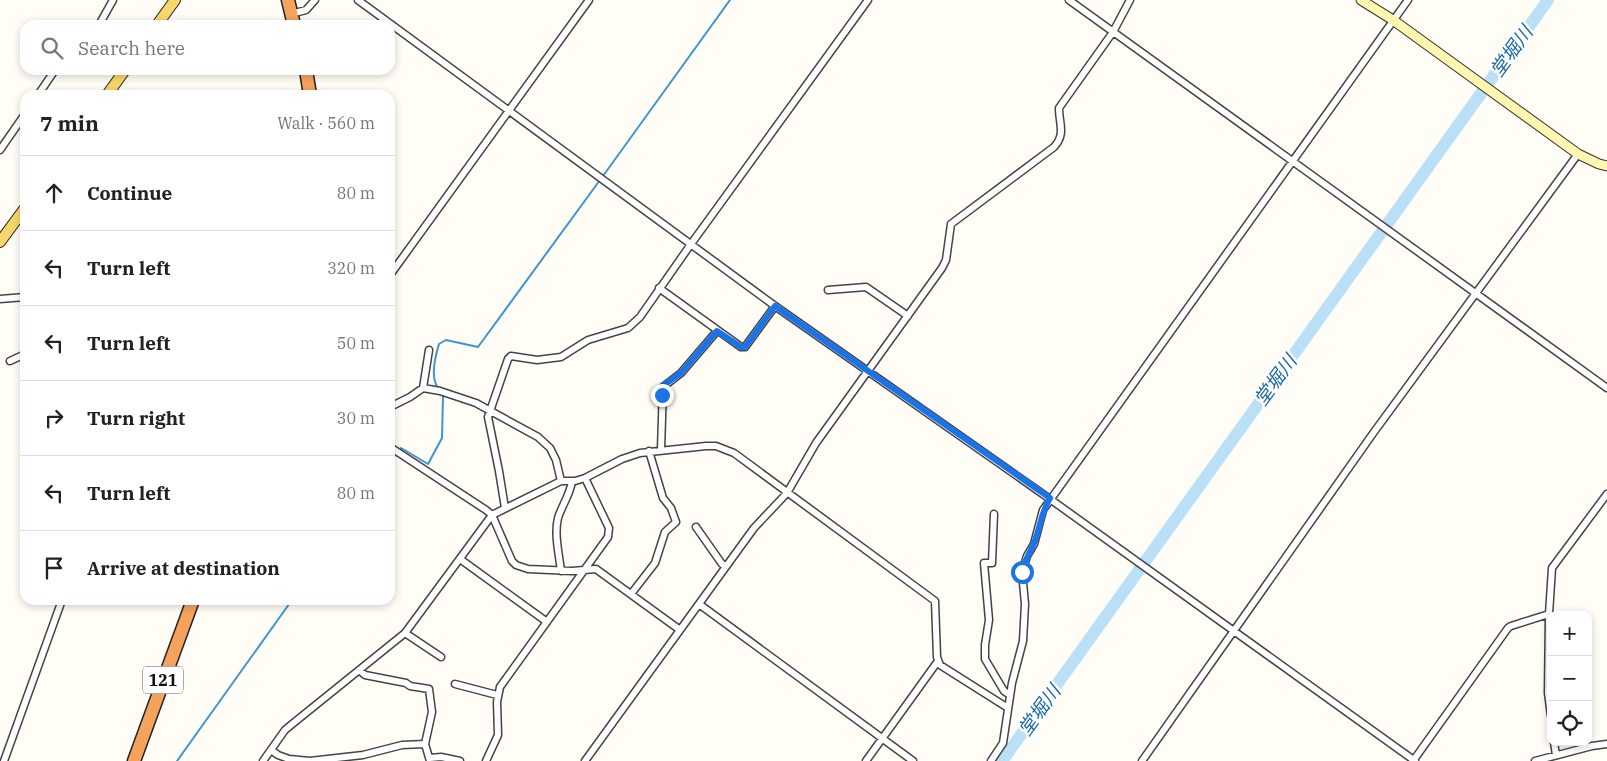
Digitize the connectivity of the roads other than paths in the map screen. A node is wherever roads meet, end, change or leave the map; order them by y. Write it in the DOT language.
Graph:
graph roads {
  1 [pos="113,0"];
  2 [pos="175,0"];
  3 [pos="288,0"];
  4 [pos="315,0"];
  5 [pos="358,0"];
  6 [pos="589,0"];
  7 [pos="868,0"];
  8 [pos="1069,0"];
  9 [pos="1130,0"];
  10 [pos="1361,0"];
  11 [pos="1408,0"];
  12 [pos="102,20"];
  13 [pos="161,20"];
  14 [pos="293,20"];
  15 [pos="385,20"];
  16 [pos="1393,20"];
  17 [pos="395,27"];
  18 [pos="1113,32"];
  19 [pos="52,75"];
  20 [pos="121,75"];
  21 [pos="307,75"];
  22 [pos="41,90"];
  23 [pos="111,90"];
  24 [pos="309,90"];
  25 [pos="509,111"];
  26 [pos="20,121"];
  27 [pos="0,150"];
  28 [pos="1578,154"];
  29 [pos="1293,162"];
  30 [pos="1607,166"];
  31 [pos="20,215"];
  32 [pos="0,242"];
  33 [pos="691,244"];
  34 [pos="395,268"];
  35 [pos="659,288"];
  36 [pos="828,290"];
  37 [pos="1477,294"];
  38 [pos="20,298"];
  39 [pos="0,299"];
  40 [pos="775,306"];
  41 [pos="908,316"];
  42 [pos="717,331"];
  43 [pos="429,350"];
  44 [pos="20,356"];
  45 [pos="10,361"];
  46 [pos="869,370"];
  47 [pos="423,388"];
  48 [pos="1607,388"];
  49 [pos="395,404"];
  50 [pos="491,410"];
  51 [pos="661,449"];
  52 [pos="395,450"];
  53 [pos="649,452"];
  54 [pos="585,478"];
  55 [pos="572,480"];
  56 [pos="562,481"];
  57 [pos="787,493"];
  58 [pos="1607,494"];
  59 [pos="1050,498"];
  60 [pos="505,508"];
  61 [pos="994,514"];
  62 [pos="492,515"];
  63 [pos="696,527"];
  64 [pos="460,559"];
  65 [pos="726,566"];
  66 [pos="587,569"];
  67 [pos="561,570"];
  68 [pos="631,594"];
  69 [pos="699,604"];
  70 [pos="60,605"];
  71 [pos="190,605"];
  72 [pos="1549,611"];
  73 [pos="1547,615"];
  74 [pos="547,622"];
  75 [pos="680,630"];
  76 [pos="1234,632"];
  77 [pos="404,633"];
  78 [pos="1548,656"];
  79 [pos="441,657"];
  80 [pos="938,661"];
  81 [pos="359,670"];
  82 [pos="455,684"];
  83 [pos="497,695"];
  84 [pos="1010,695"];
  85 [pos="1549,701"];
  86 [pos="1008,708"];
  87 [pos="882,740"];
  88 [pos="425,744"];
  89 [pos="1607,744"];
  90 [pos="1555,746"];
  91 [pos="271,750"];
  92 [pos="1556,755"];
  93 [pos="430,760"];
  94 [pos="4,761"];
  95 [pos="134,761"];
  96 [pos="263,761"];
  97 [pos="460,761"];
  98 [pos="486,761"];
  99 [pos="585,761"];
  100 [pos="866,761"];
  101 [pos="914,761"];
  102 [pos="991,761"];
  103 [pos="1142,761"];
  104 [pos="1414,761"];
  105 [pos="1535,761"];
  1 -- 12 [label="street"];
  2 -- 13 [label="main road"];
  3 -- 14 [label="highway"];
  4 -- 14 [label="street"];
  5 -- 15 [label="street"];
  6 -- 25 [label="street"];
  7 -- 33 [label="street"];
  8 -- 18 [label="street"];
  9 -- 18 [label="street"];
  10 -- 16 [label="street"];
  11 -- 16 [label="street"];
  16 -- 28 [label="street"];
  16 -- 29 [label="street"];
  17 -- 25 [label="street"];
  18 -- 29 [label="street"];
  18 -- 41 [label="street"];
  19 -- 22 [label="street"];
  20 -- 23 [label="main road"];
  21 -- 24 [label="highway"];
  25 -- 33 [label="street"];
  25 -- 34 [label="street"];
  26 -- 27 [label="street"];
  28 -- 30 [label="street"];
  28 -- 37 [label="street"];
  29 -- 37 [label="street"];
  29 -- 59 [label="street"];
  31 -- 32 [label="main road"];
  33 -- 35 [label="street"];
  33 -- 40 [label="street"];
  35 -- 42 [label="street"];
  35 -- 50 [label="street"];
  36 -- 41 [label="street"];
  37 -- 48 [label="street"];
  37 -- 76 [label="street"];
  38 -- 39 [label="street"];
  40 -- 42 [label="street"];
  40 -- 46 [label="street"];
  41 -- 46 [label="street"];
  42 -- 51 [label="street"];
  43 -- 47 [label="street"];
  44 -- 45 [label="street"];
  46 -- 57 [label="street"];
  46 -- 59 [label="street"];
  47 -- 49 [label="street"];
  47 -- 50 [label="street"];
  50 -- 56 [label="street"];
  50 -- 60 [label="street"];
  51 -- 53 [label="street"];
  51 -- 57 [label="street"];
  52 -- 62 [label="street"];
  53 -- 54 [label="street"];
  53 -- 68 [label="street"];
  54 -- 55 [label="street"];
  54 -- 66 [label="street"];
  55 -- 56 [label="street"];
  55 -- 67 [label="street"];
  56 -- 60 [label="street"];
  57 -- 65 [label="street"];
  57 -- 80 [label="street"];
  58 -- 72 [label="street"];
  59 -- 76 [label="street"];
  59 -- 84 [label="street"];
  60 -- 62 [label="street"];
  61 -- 84 [label="street"];
  62 -- 64 [label="street"];
  62 -- 67 [label="street"];
  63 -- 65 [label="street"];
  64 -- 74 [label="street"];
  64 -- 77 [label="street"];
  65 -- 69 [label="street"];
  66 -- 67 [label="street"];
  66 -- 68 [label="street"];
  66 -- 74 [label="street"];
  68 -- 75 [label="street"];
  69 -- 75 [label="street"];
  69 -- 87 [label="street"];
  70 -- 94 [label="street"];
  71 -- 95 [label="highway, 121"];
  73 -- 104 [label="street"];
  74 -- 83 [label="street"];
  75 -- 99 [label="street"];
  76 -- 103 [label="street"];
  76 -- 104 [label="street"];
  77 -- 79 [label="street"];
  77 -- 81 [label="street"];
  78 -- 85 [label="street"];
  80 -- 86 [label="street"];
  80 -- 87 [label="street"];
  81 -- 88 [label="street"];
  81 -- 91 [label="street"];
  82 -- 83 [label="street"];
  83 -- 98 [label="street"];
  84 -- 86 [label="street"];
  86 -- 102 [label="street"];
  87 -- 100 [label="street"];
  87 -- 101 [label="street"];
  88 -- 91 [label="street"];
  88 -- 93 [label="street"];
  89 -- 92 [label="street"];
  90 -- 92 [label="street"];
  91 -- 96 [label="street"];
  92 -- 105 [label="street"];
  93 -- 97 [label="street"];
}
